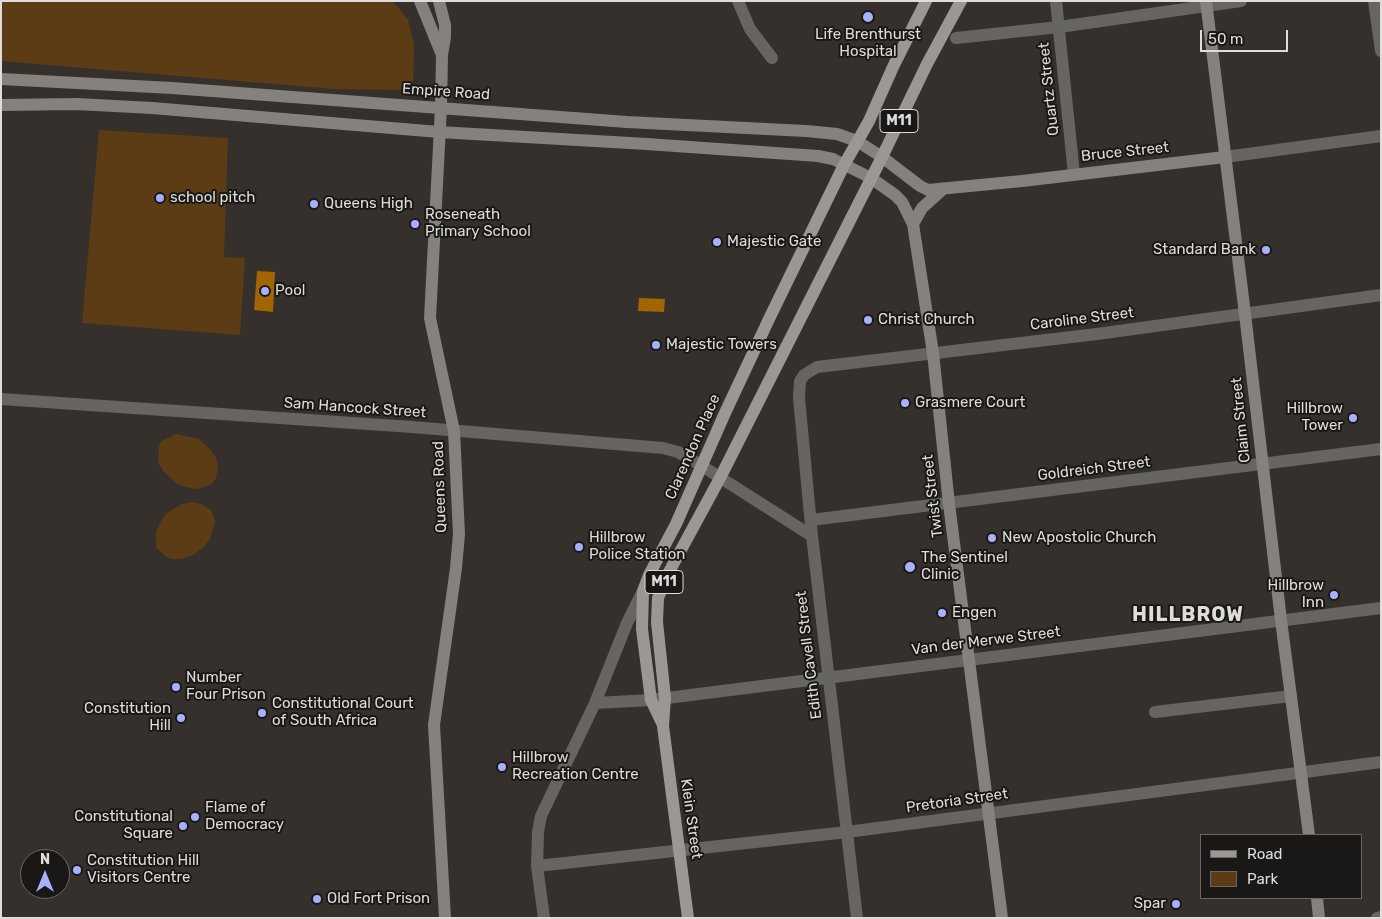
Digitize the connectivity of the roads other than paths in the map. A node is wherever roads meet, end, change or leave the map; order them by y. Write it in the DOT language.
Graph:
graph roads {
  1 [pos="420,1"];
  2 [pos="439,1"];
  3 [pos="738,1"];
  4 [pos="926,1"];
  5 [pos="961,1"];
  6 [pos="1056,1"];
  7 [pos="1240,1"];
  8 [pos="1374,1"];
  9 [pos="1206,4"];
  10 [pos="1059,27"];
  11 [pos="956,38"];
  12 [pos="1381,51"];
  13 [pos="442,55"];
  14 [pos="772,58"];
  15 [pos="1,79"];
  16 [pos="1,104"];
  17 [pos="441,108"];
  18 [pos="439,132"];
  19 [pos="1381,136"];
  20 [pos="857,141"];
  21 [pos="882,157"];
  22 [pos="1224,157"];
  23 [pos="844,165"];
  24 [pos="1074,174"];
  25 [pos="871,178"];
  26 [pos="943,189"];
  27 [pos="913,224"];
  28 [pos="1381,295"];
  29 [pos="1245,314"];
  30 [pos="933,353"];
  31 [pos="798,388"];
  32 [pos="1,399"];
  33 [pos="454,431"];
  34 [pos="1381,449"];
  35 [pos="1262,464"];
  36 [pos="702,466"];
  37 [pos="720,478"];
  38 [pos="949,504"];
  39 [pos="811,520"];
  40 [pos="812,536"];
  41 [pos="643,591"];
  42 [pos="1381,608"];
  43 [pos="1280,620"];
  44 [pos="970,660"];
  45 [pos="828,678"];
  46 [pos="1291,696"];
  47 [pos="665,698"];
  48 [pos="651,700"];
  49 [pos="595,703"];
  50 [pos="1155,712"];
  51 [pos="662,726"];
  52 [pos="1381,762"];
  53 [pos="1300,772"];
  54 [pos="989,813"];
  55 [pos="847,832"];
  56 [pos="1309,834"];
  57 [pos="680,851"];
  58 [pos="537,866"];
  59 [pos="1317,899"];
  60 [pos="1381,917"];
  61 [pos="444,918"];
  62 [pos="544,918"];
  63 [pos="688,918"];
  64 [pos="857,918"];
  65 [pos="1002,918"];
  66 [pos="1319,918"];
  67 [pos="1377,918"];
  1 -- 13 [label="street, Queens Road"];
  2 -- 13 [label="street, Queens Road"];
  3 -- 14 [label="street"];
  4 -- 20 [label="main road, Clarendon Place"];
  5 -- 21 [label="main road, M11"];
  6 -- 10 [label="street, Quartz Street"];
  7 -- 9 [label="street"];
  8 -- 12 [label="street"];
  9 -- 10 [label="street"];
  9 -- 22 [label="street, Claim Street"];
  10 -- 11 [label="street"];
  10 -- 24 [label="street, Quartz Street"];
  13 -- 17 [label="street, Queens Road"];
  15 -- 17 [label="street, Empire Road"];
  16 -- 18 [label="street"];
  17 -- 18 [label="street, Queens Road"];
  17 -- 20 [label="street, Empire Road"];
  18 -- 23 [label="street"];
  18 -- 33 [label="street, Queens Road"];
  19 -- 22 [label="street, Bruce Street"];
  20 -- 21 [label="street, Empire Road"];
  20 -- 23 [label="main road, Clarendon Place"];
  21 -- 25 [label="main road, M11"];
  21 -- 26 [label="street, Bruce Street"];
  22 -- 24 [label="street, Bruce Street"];
  22 -- 29 [label="street, Claim Street"];
  23 -- 25 [label="street"];
  23 -- 36 [label="main road, Clarendon Place"];
  24 -- 26 [label="street, Bruce Street"];
  25 -- 27 [label="street, Twist Street"];
  25 -- 37 [label="main road, M11"];
  26 -- 27 [label="street"];
  27 -- 30 [label="street, Twist Street"];
  28 -- 29 [label="street, Caroline Street"];
  29 -- 30 [label="street, Caroline Street"];
  29 -- 35 [label="street, Claim Street"];
  30 -- 31 [label="street, Caroline Street"];
  30 -- 38 [label="street, Twist Street"];
  31 -- 39 [label="street, Edith Cavell Street"];
  32 -- 33 [label="street, Sam Hancock Street"];
  33 -- 36 [label="street, Sam Hancock Street"];
  33 -- 61 [label="street, Queens Road"];
  34 -- 35 [label="street, Goldreich Street"];
  35 -- 38 [label="street, Goldreich Street"];
  35 -- 43 [label="street, Claim Street"];
  36 -- 37 [label="street"];
  36 -- 41 [label="main road, Clarendon Place"];
  37 -- 40 [label="street"];
  37 -- 47 [label="main road, M11"];
  38 -- 39 [label="street, Goldreich Street"];
  38 -- 44 [label="street, Twist Street"];
  39 -- 40 [label="street, Edith Cavell Street"];
  40 -- 45 [label="street, Edith Cavell Street"];
  41 -- 48 [label="main road, Klein Street"];
  41 -- 49 [label="street, Clarendon Place"];
  42 -- 43 [label="street, Van der Merwe Street"];
  43 -- 44 [label="street, Van der Merwe Street"];
  43 -- 46 [label="street, Claim Street"];
  44 -- 45 [label="street, Van der Merwe Street"];
  44 -- 54 [label="street, Twist Street"];
  45 -- 47 [label="street, Van der Merwe Street"];
  45 -- 55 [label="street, Edith Cavell Street"];
  46 -- 50 [label="street"];
  46 -- 53 [label="street, Claim Street"];
  47 -- 48 [label="street, Van der Merwe Street"];
  47 -- 51 [label="main road, Klein Street"];
  48 -- 49 [label="street, Van der Merwe Street"];
  48 -- 51 [label="main road, Klein Street"];
  49 -- 58 [label="street, Clarendon Place"];
  51 -- 57 [label="main road, Klein Street"];
  52 -- 53 [label="street, Pretoria Street"];
  53 -- 54 [label="street, Pretoria Street"];
  53 -- 56 [label="street, Claim Street"];
  54 -- 55 [label="street, Pretoria Street"];
  54 -- 65 [label="street, Twist Street"];
  55 -- 57 [label="street, Pretoria Street"];
  55 -- 64 [label="street, Edith Cavell Street"];
  57 -- 58 [label="street, Pretoria Street"];
  57 -- 63 [label="main road, Klein Street"];
  58 -- 62 [label="street, Clarendon Place"];
  59 -- 66 [label="street"];
  60 -- 67 [label="street"];
}
